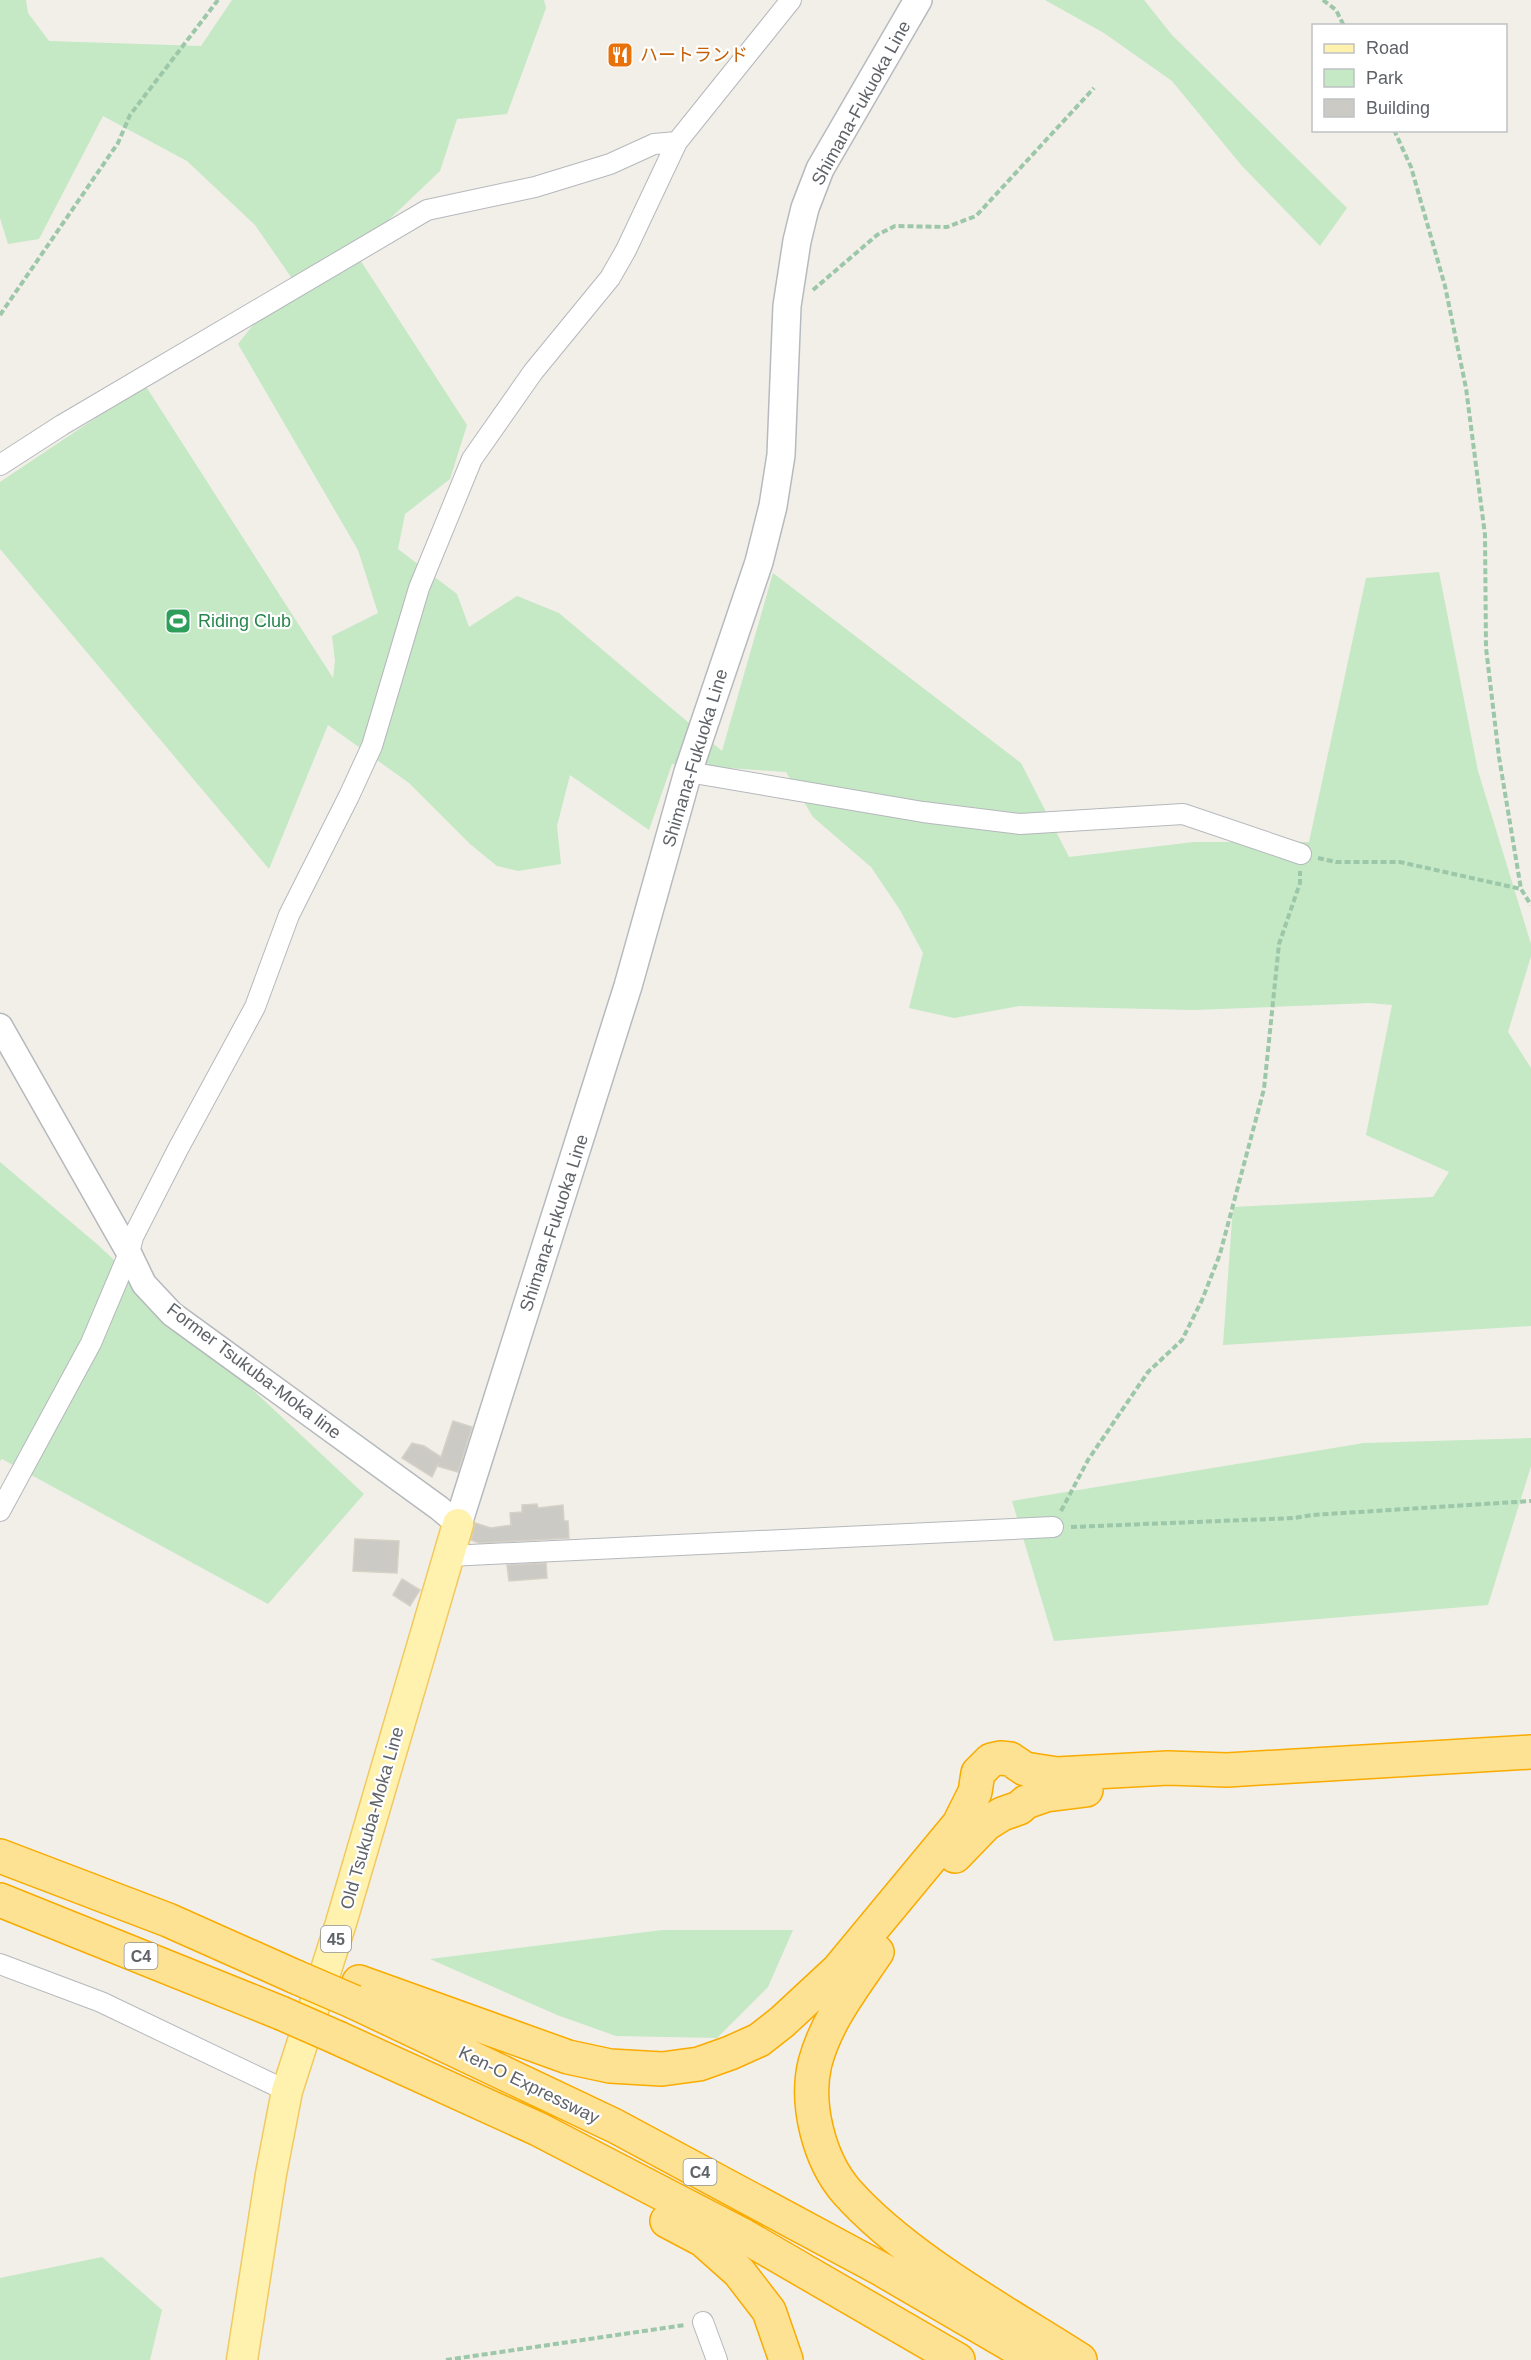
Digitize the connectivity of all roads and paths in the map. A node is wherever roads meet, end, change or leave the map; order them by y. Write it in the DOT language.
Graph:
graph roads {
  1 [pos="218,0"];
  2 [pos="791,0"];
  3 [pos="918,0"];
  4 [pos="1323,0"];
  5 [pos="1343,24"];
  6 [pos="1094,88"];
  7 [pos="1395,132"];
  8 [pos="677,142"];
  9 [pos="787,306"];
  10 [pos="0,315"];
  11 [pos="0,465"];
  12 [pos="688,772"];
  13 [pos="1301,854"];
  14 [pos="1521,890"];
  15 [pos="1531,905"];
  16 [pos="0,1026"];
  17 [pos="129,1253"];
  18 [pos="1531,1501"];
  19 [pos="0,1511"];
  20 [pos="459,1524"];
  21 [pos="1053,1527"];
  22 [pos="449,1556"];
  23 [pos="1531,1752"];
  24 [pos="1227,1770"];
  25 [pos="0,1856"];
  26 [pos="0,1900"];
  27 [pos="0,1964"];
  28 [pos="357,1992"];
  29 [pos="334,2044"];
  30 [pos="287,2091"];
  31 [pos="703,2322"];
  32 [pos="242,2360"];
  33 [pos="446,2360"];
  34 [pos="717,2360"];
  35 [pos="786,2360"];
  36 [pos="958,2360"];
  37 [pos="1037,2360"];
  38 [pos="1080,2360"];
  1 -- 10 [label="path"];
  2 -- 8 [label="street"];
  3 -- 9 [label="main road, Shimana-Fukuoka Line"];
  4 -- 5 [label="path"];
  6 -- 9 [label="path"];
  7 -- 14 [label="path"];
  8 -- 11 [label="street"];
  8 -- 17 [label="street"];
  9 -- 12 [label="main road, Shimana-Fukuoka Line"];
  12 -- 13 [label="street"];
  12 -- 20 [label="main road, Shimana-Fukuoka Line"];
  13 -- 14 [label="path"];
  13 -- 21 [label="path"];
  14 -- 15 [label="path"];
  16 -- 17 [label="street, Former Tsukuba-Moka line"];
  17 -- 19 [label="street"];
  17 -- 20 [label="street, Former Tsukuba-Moka line"];
  18 -- 21 [label="path"];
  20 -- 22 [label="main road, Old Tsukuba-Moka Line / 45"];
  21 -- 22 [label="street"];
  22 -- 30 [label="main road, Old Tsukuba-Moka Line / 45"];
  23 -- 24 [label="highway"];
  24 -- 28 [label="highway"];
  24 -- 38 [label="highway"];
  25 -- 28 [label="highway, Ken-O Expressway / C4, bridge"];
  26 -- 29 [label="highway, Ken-O Expressway / C4, bridge"];
  27 -- 30 [label="street"];
  28 -- 37 [label="highway, Ken-O Expressway / C4"];
  29 -- 35 [label="highway"];
  29 -- 36 [label="highway, Ken-O Expressway / C4"];
  30 -- 32 [label="main road, Old Tsukuba-Moka Line / 45"];
  31 -- 33 [label="path"];
  31 -- 34 [label="street"];
}
